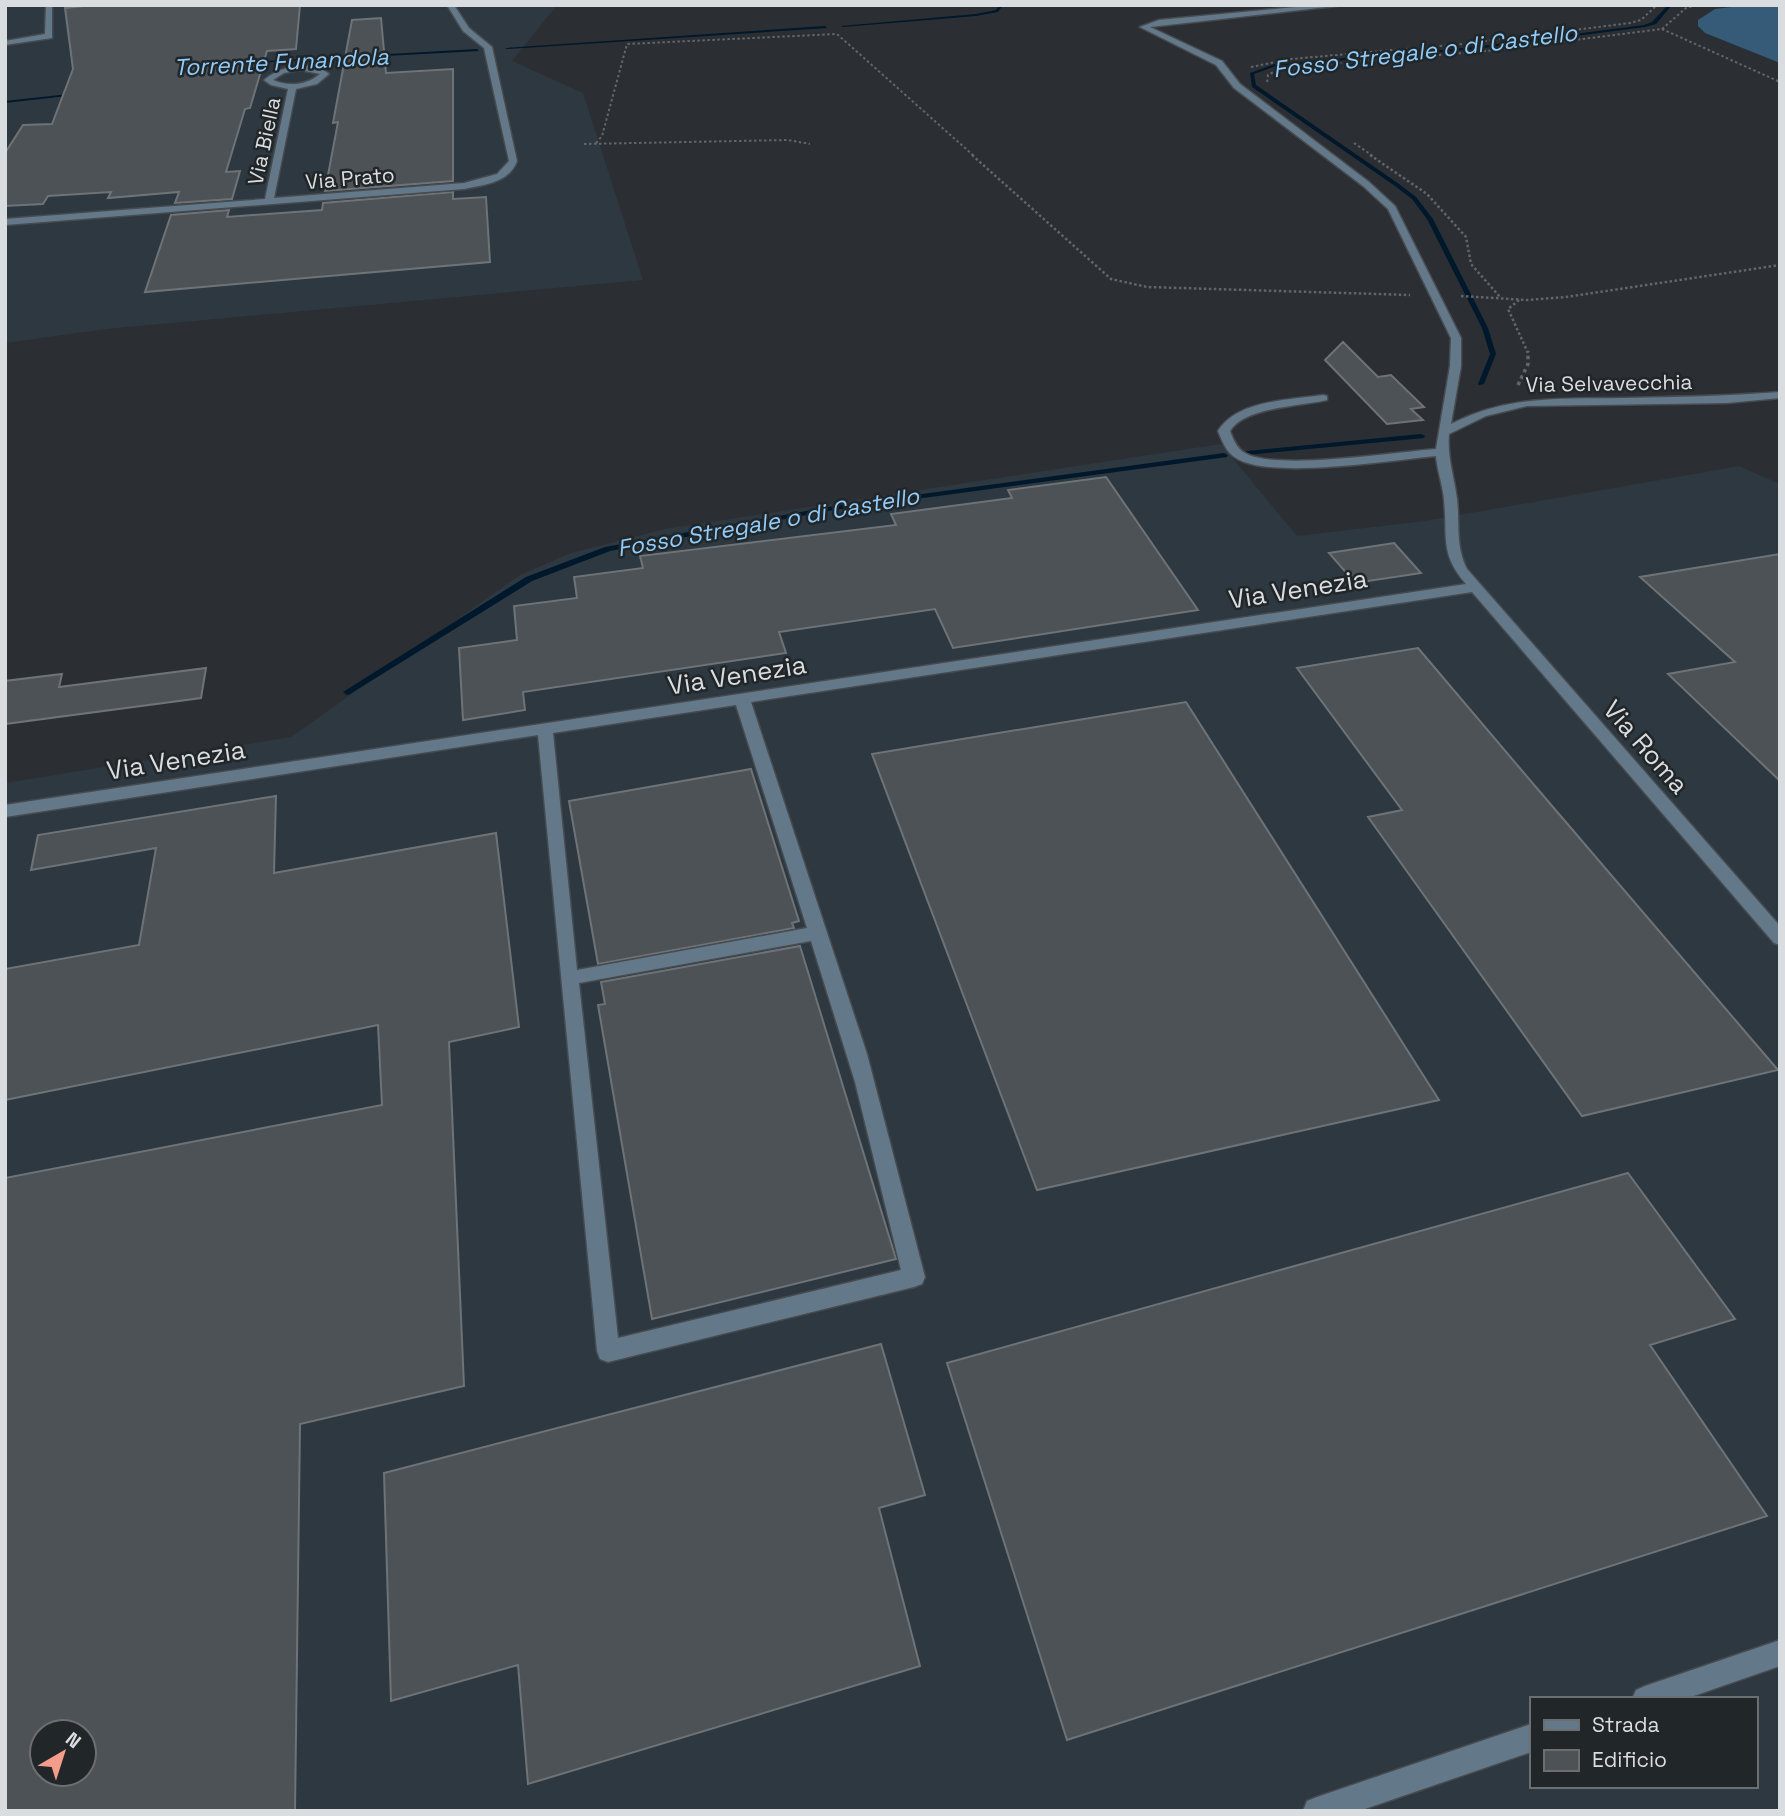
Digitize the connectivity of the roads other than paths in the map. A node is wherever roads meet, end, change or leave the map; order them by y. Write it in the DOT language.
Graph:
graph roads {
  1 [pos="49,5"];
  2 [pos="450,5"];
  3 [pos="1340,5"];
  4 [pos="1205,11"];
  5 [pos="1215,16"];
  6 [pos="5,43"];
  7 [pos="293,86"];
  8 [pos="269,202"];
  9 [pos="5,222"];
  10 [pos="1780,395"];
  11 [pos="1323,398"];
  12 [pos="1444,432"];
  13 [pos="1441,452"];
  14 [pos="1476,587"];
  15 [pos="742,699"];
  16 [pos="545,729"];
  17 [pos="5,811"];
  18 [pos="818,933"];
  19 [pos="1780,938"];
  20 [pos="569,978"];
  21 [pos="1780,1653"];
  22 [pos="1651,1697"];
  23 [pos="1530,1738"];
  24 [pos="1317,1811"];
  1 -- 6 [label="street"];
  2 -- 8 [label="street, Via Prato"];
  3 -- 5 [label="street"];
  4 -- 5 [label="street"];
  5 -- 12 [label="street, Via Roma"];
  7 -- 7 [label="street, Via Biella"];
  7 -- 8 [label="street, Via Biella"];
  8 -- 9 [label="street, Via Prato"];
  10 -- 12 [label="street, Via Selvavecchia"];
  11 -- 13 [label="street"];
  12 -- 13 [label="street, Via Roma"];
  13 -- 14 [label="street, Via Roma"];
  14 -- 15 [label="street, Via Venezia"];
  14 -- 19 [label="street, Via Roma"];
  15 -- 16 [label="street, Via Venezia"];
  15 -- 18 [label="street"];
  16 -- 17 [label="street, Via Venezia"];
  16 -- 20 [label="street"];
  18 -- 20 [label="street"];
  18 -- 20 [label="street"];
  21 -- 22 [label="street"];
  23 -- 24 [label="street"];
}
